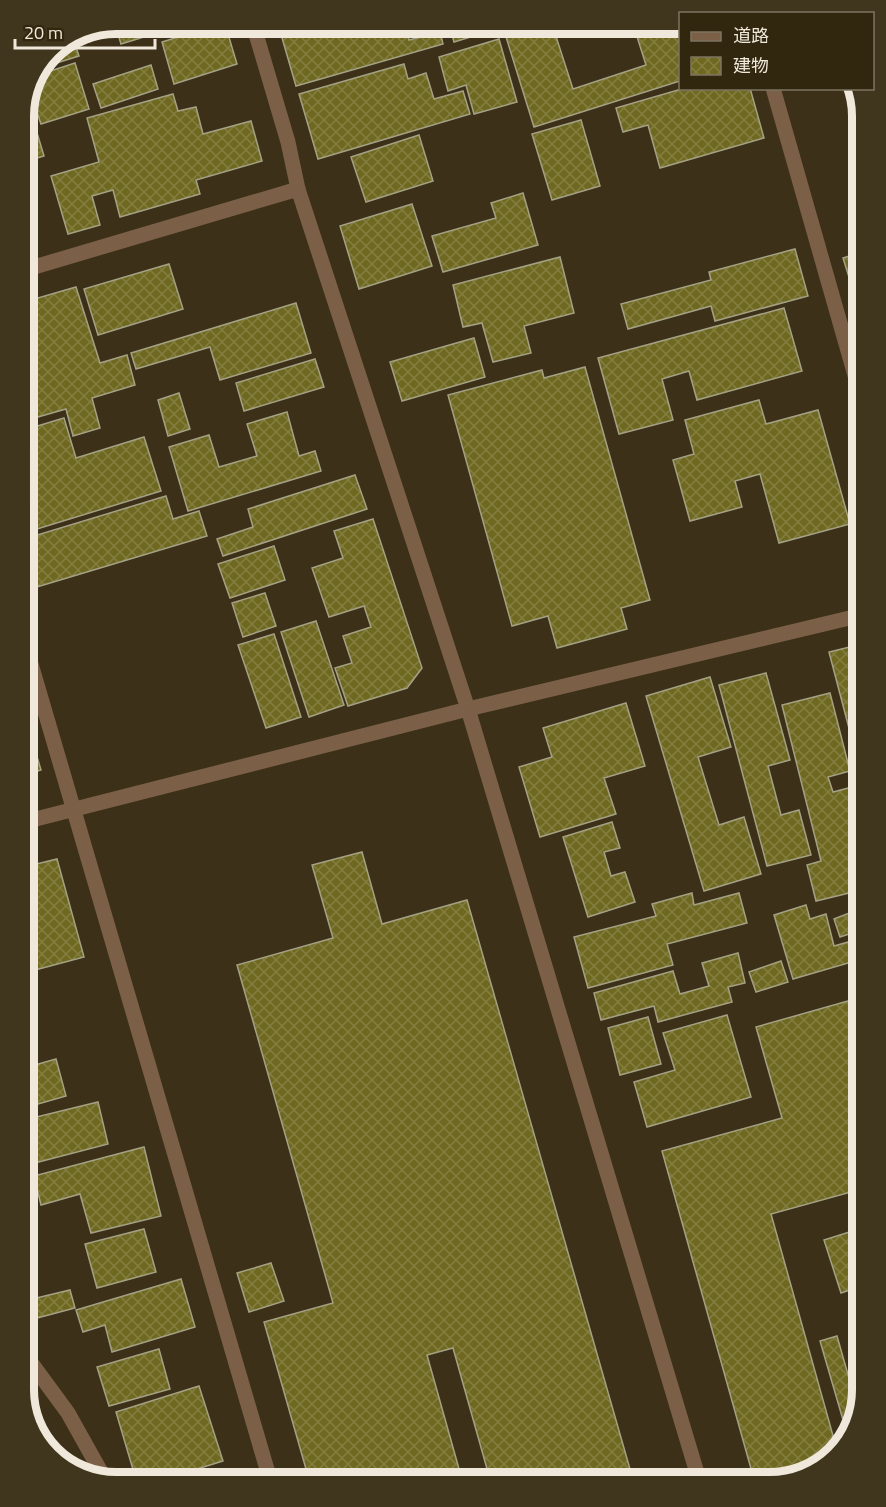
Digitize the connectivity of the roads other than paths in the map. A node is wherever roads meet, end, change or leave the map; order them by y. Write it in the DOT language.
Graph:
graph roads {
  1 [pos="256,34"];
  2 [pos="774,90"];
  3 [pos="298,189"];
  4 [pos="35,267"];
  5 [pos="852,365"];
  6 [pos="852,617"];
  7 [pos="35,675"];
  8 [pos="468,709"];
  9 [pos="76,811"];
  10 [pos="34,820"];
  11 [pos="34,1367"];
  12 [pos="100,1471"];
  13 [pos="267,1472"];
  14 [pos="697,1472"];
  1 -- 3 [label="street"];
  2 -- 5 [label="street"];
  3 -- 4 [label="street"];
  3 -- 8 [label="street"];
  6 -- 8 [label="street"];
  7 -- 9 [label="street"];
  8 -- 9 [label="street"];
  8 -- 14 [label="street"];
  9 -- 10 [label="street"];
  9 -- 13 [label="street"];
  11 -- 12 [label="street"];
}
